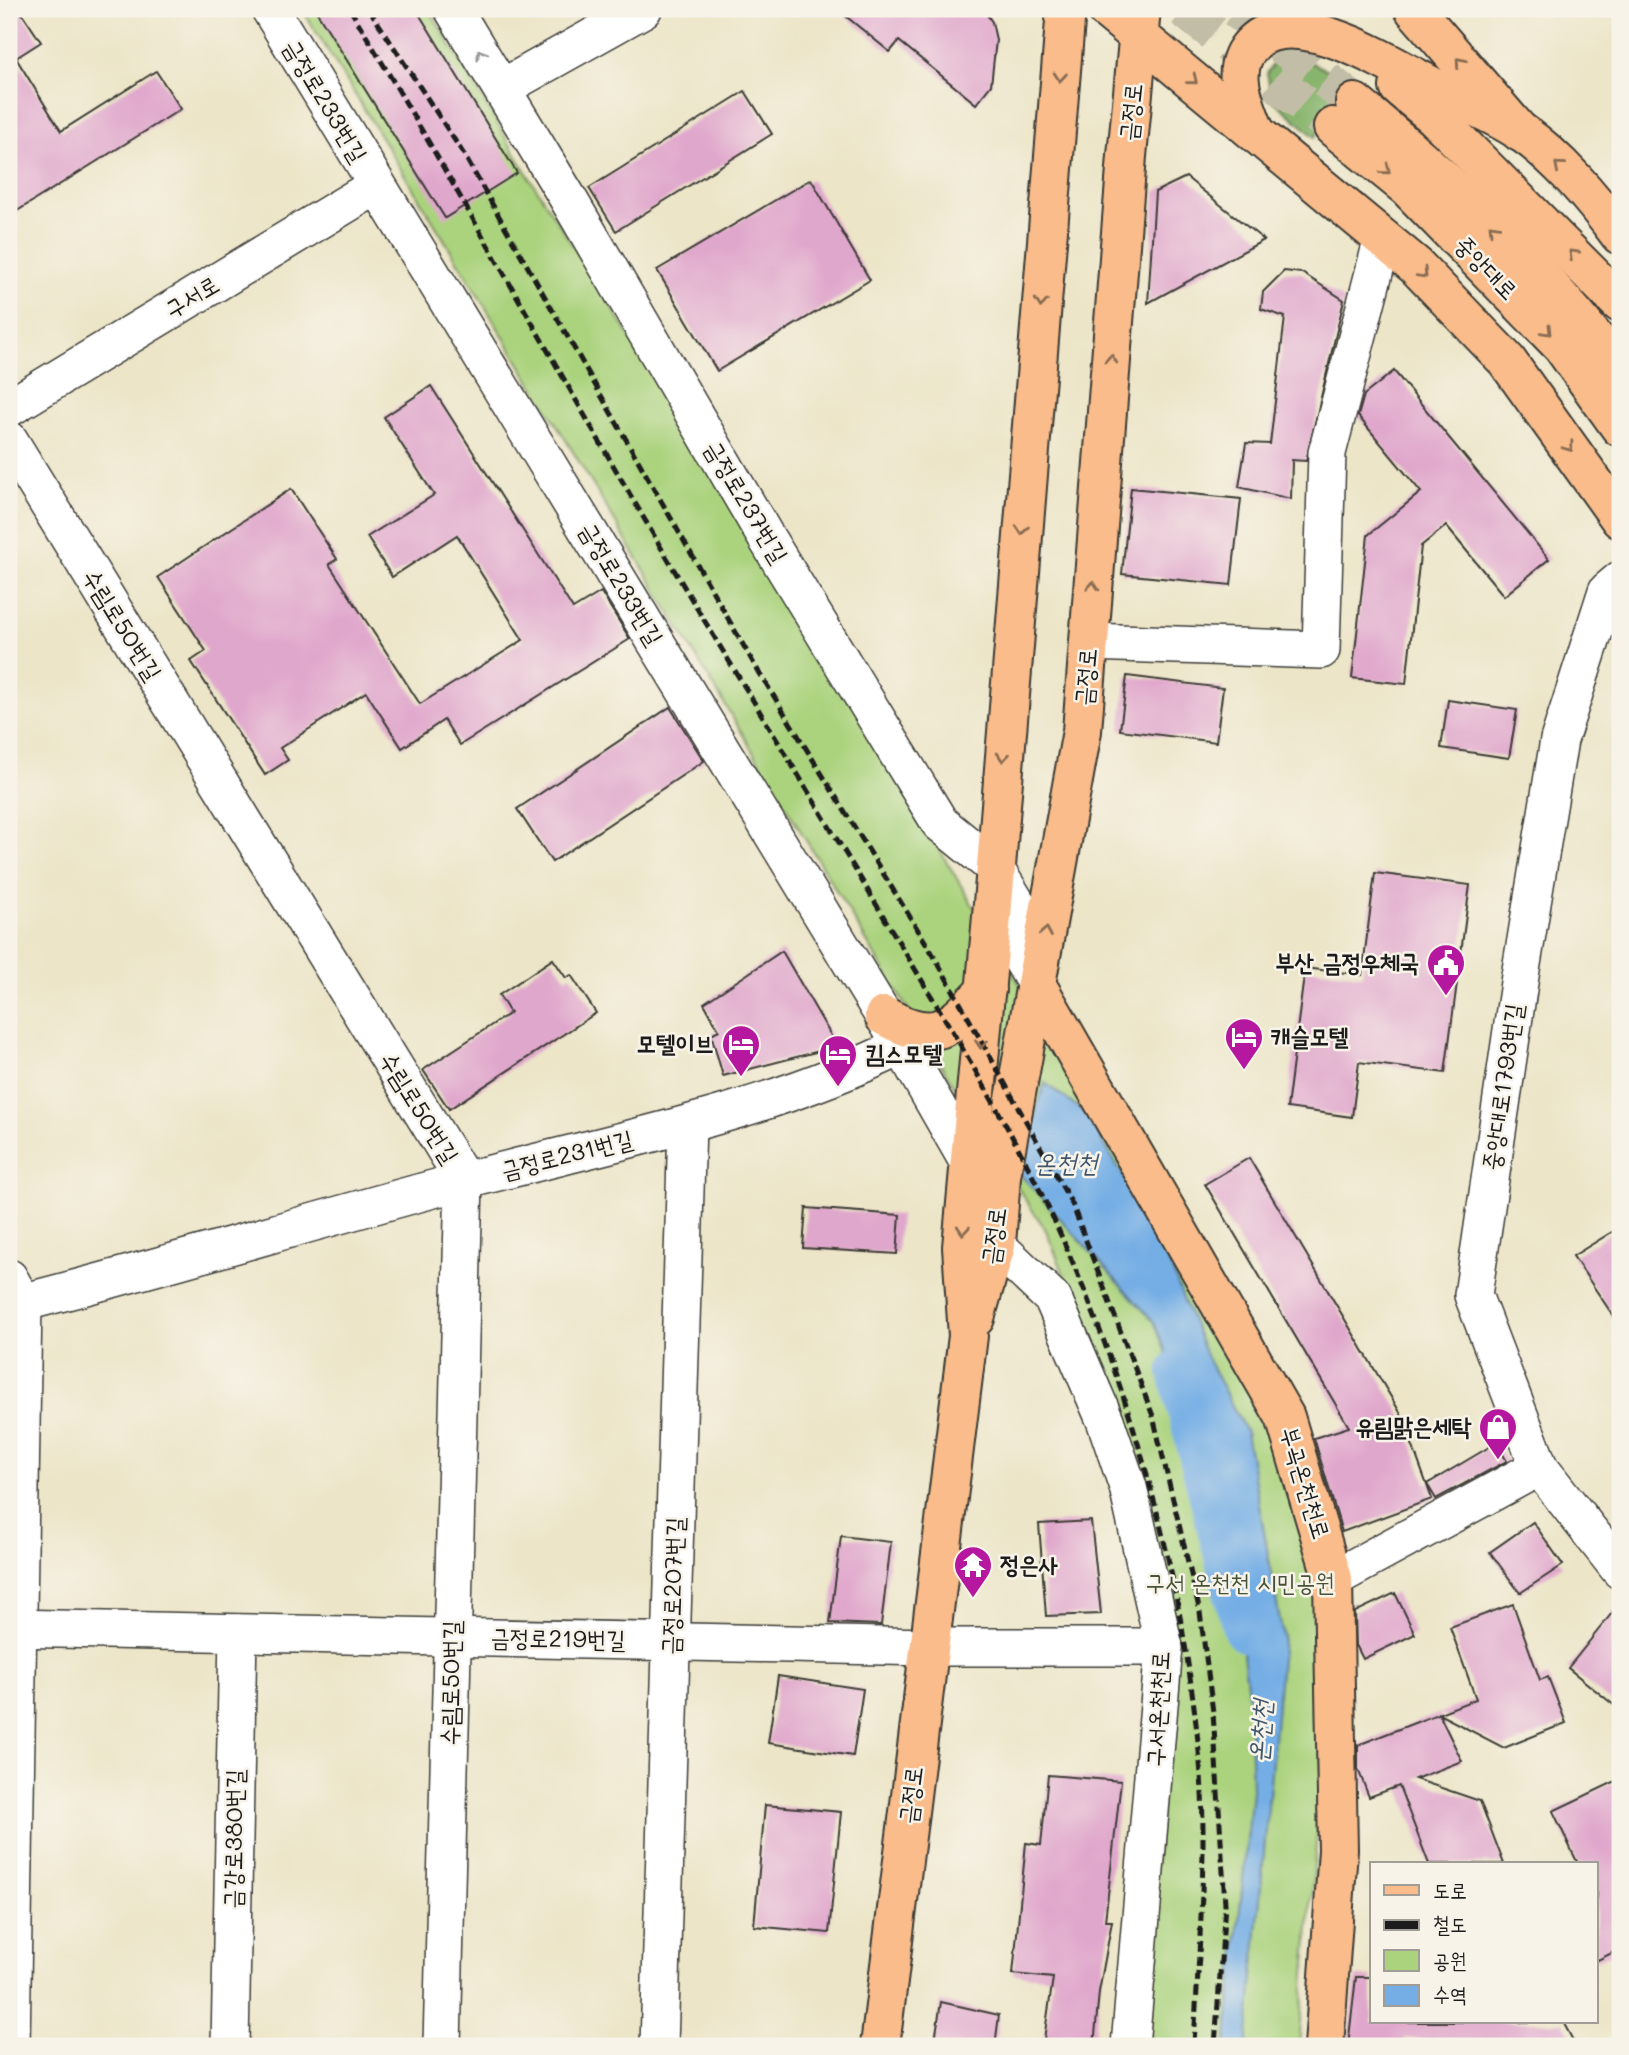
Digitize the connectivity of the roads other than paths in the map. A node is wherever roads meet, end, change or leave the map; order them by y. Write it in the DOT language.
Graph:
graph roads {
  1 [pos="270,9"];
  2 [pos="453,9"];
  3 [pos="643,9"];
  4 [pos="1066,9"];
  5 [pos="1106,9"];
  6 [pos="1304,9"];
  7 [pos="1414,9"];
  8 [pos="1140,23"];
  9 [pos="1345,43"];
  10 [pos="502,89"];
  11 [pos="1255,131"];
  12 [pos="1520,132"];
  13 [pos="376,186"];
  14 [pos="1620,235"];
  15 [pos="1382,238"];
  16 [pos="1620,303"];
  17 [pos="1620,370"];
  18 [pos="9,408"];
  19 [pos="1620,427"];
  20 [pos="9,440"];
  21 [pos="1620,519"];
  22 [pos="1620,580"];
  23 [pos="1089,642"];
  24 [pos="994,867"];
  25 [pos="986,990"];
  26 [pos="1036,991"];
  27 [pos="893,1031"];
  28 [pos="687,1125"];
  29 [pos="981,1155"];
  30 [pos="464,1180"];
  31 [pos="996,1245"];
  32 [pos="14,1296"];
  33 [pos="968,1336"];
  34 [pos="1539,1467"];
  35 [pos="1620,1570"];
  36 [pos="1333,1579"];
  37 [pos="14,1628"];
  38 [pos="238,1633"];
  39 [pos="453,1637"];
  40 [pos="671,1641"];
  41 [pos="930,1647"];
  42 [pos="1164,1647"];
  43 [pos="11,2046"];
  44 [pos="230,2046"];
  45 [pos="442,2046"];
  46 [pos="659,2046"];
  47 [pos="880,2046"];
  48 [pos="1130,2046"];
  49 [pos="1324,2046"];
  1 -- 13 [label="street, 금정로233번길"];
  10 -- 2 [label="street, 금정로237번길, one-way"];
  3 -- 10 [label="street"];
  4 -- 24 [label="main road, 금정로, one-way"];
  5 -- 8 [label="main road"];
  6 -- 9 [label="main road"];
  12 -- 7 [label="main road, one-way"];
  8 -- 11 [label="main road, one-way"];
  23 -- 8 [label="main road, 금정로, one-way"];
  9 -- 11 [label="main road"];
  9 -- 12 [label="main road"];
  16 -- 9 [label="main road, one-way"];
  10 -- 24 [label="street, 금정로237번길"];
  11 -- 15 [label="main road"];
  14 -- 12 [label="main road, one-way"];
  13 -- 18 [label="street, 구서로"];
  13 -- 27 [label="street, 금정로233번길"];
  15 -- 21 [label="main road, one-way"];
  15 -- 23 [label="street"];
  17 -- 19 [label="main road, 중앙대로, one-way"];
  20 -- 30 [label="street, 수림로50번길"];
  22 -- 34 [label="street, 중앙대로1793번길"];
  26 -- 23 [label="main road, 금정로, one-way"];
  24 -- 25 [label="main road, 금정로"];
  24 -- 26 [label="street, 금정로237번길"];
  25 -- 27 [label="main road"];
  25 -- 29 [label="main road, 금정로, one-way"];
  26 -- 29 [label="main road, 금정로"];
  26 -- 36 [label="main road, 부곡온천천로"];
  27 -- 28 [label="street, 금정로231번길"];
  27 -- 29 [label="street, 금정로233번길"];
  28 -- 30 [label="street, 금정로231번길"];
  28 -- 40 [label="street, 금정로207번길"];
  29 -- 31 [label="main road, 금정로"];
  29 -- 33 [label="main road, 금정로, one-way"];
  30 -- 32 [label="street, 금정로231번길"];
  30 -- 39 [label="street, 수림로50번길"];
  31 -- 33 [label="main road, 금정로"];
  31 -- 42 [label="street, 구서온천천로"];
  32 -- 37 [label="street"];
  33 -- 41 [label="main road, 금정로"];
  34 -- 35 [label="street, 중앙대로1793번길"];
  34 -- 36 [label="street"];
  36 -- 49 [label="main road, 부곡온천천로"];
  37 -- 38 [label="street, 금정로219번길"];
  37 -- 43 [label="street"];
  38 -- 39 [label="street, 금정로219번길"];
  38 -- 44 [label="street, 금강로380번길"];
  39 -- 40 [label="street, 금정로219번길"];
  39 -- 45 [label="street, 수림로50번길"];
  40 -- 41 [label="street, 금정로219번길"];
  40 -- 46 [label="street, 금정로207번길"];
  41 -- 42 [label="street, 금정로219번길"];
  41 -- 47 [label="main road, 금정로"];
  42 -- 48 [label="street, 구서온천천로"];
}
